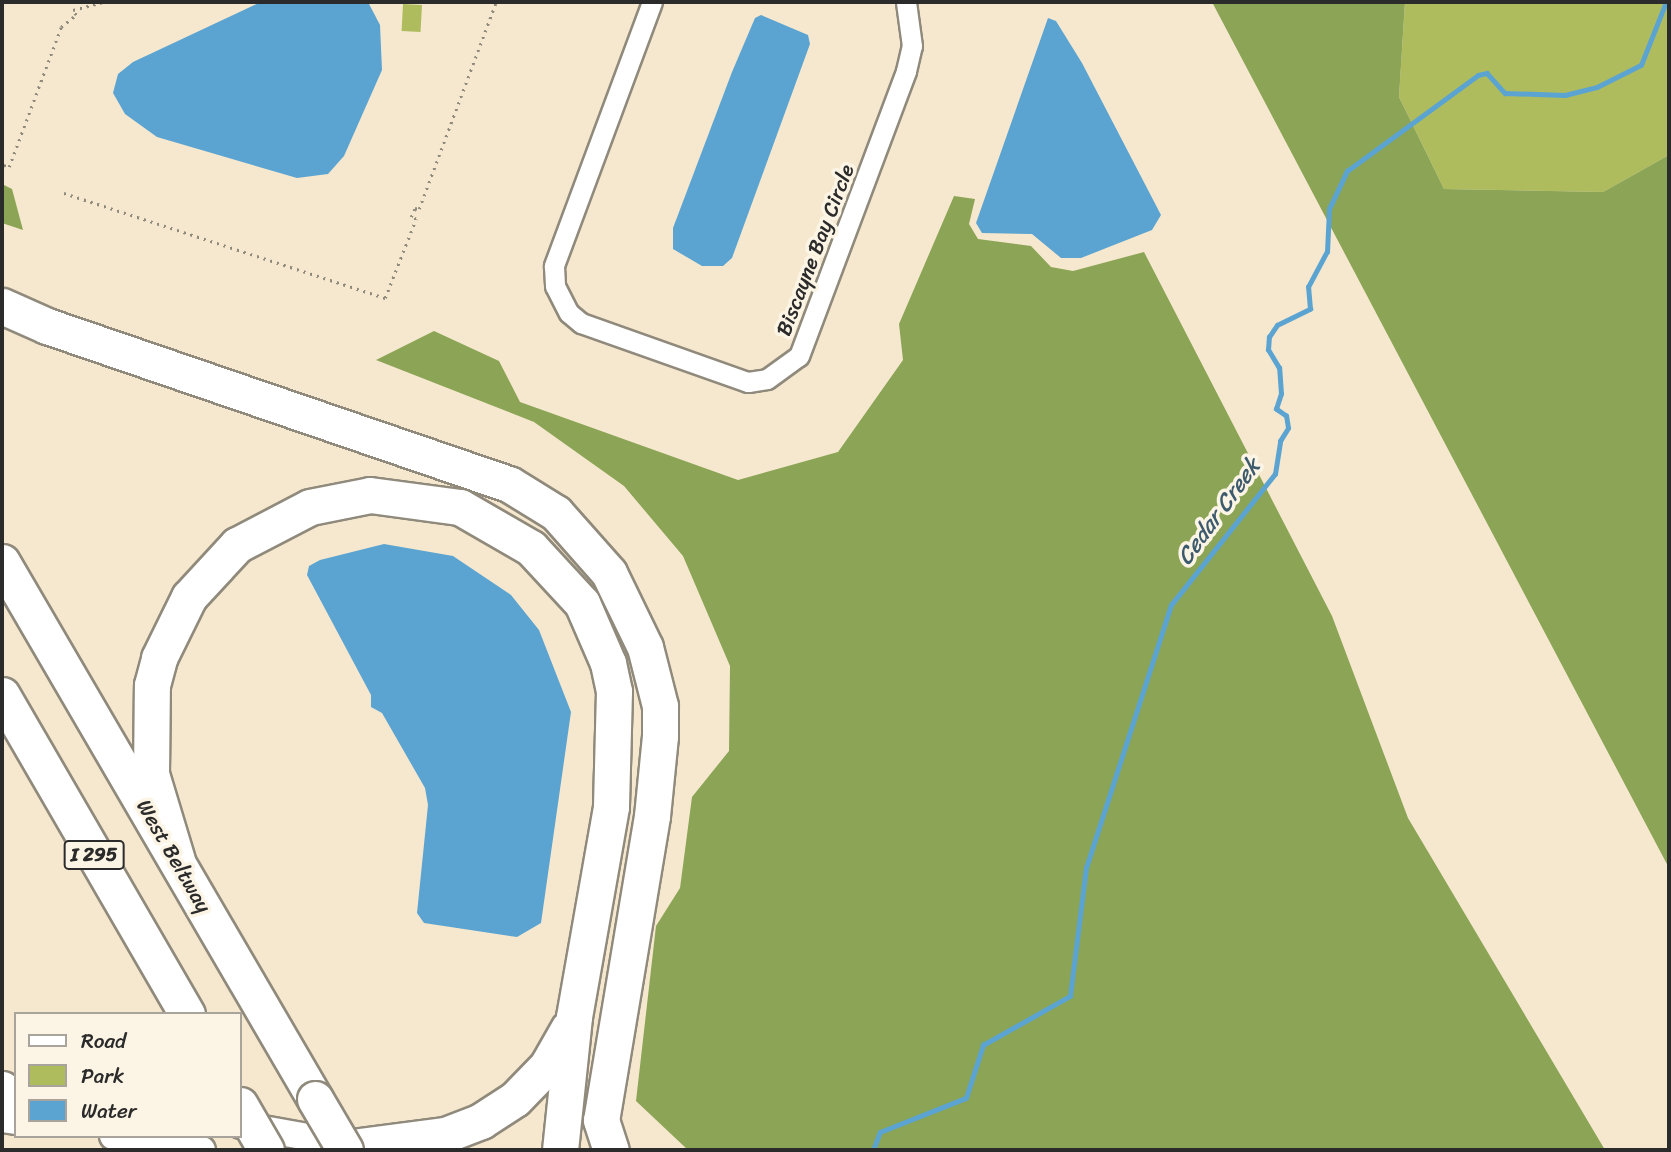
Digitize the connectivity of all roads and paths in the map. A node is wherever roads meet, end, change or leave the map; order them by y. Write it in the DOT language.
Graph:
graph roads {
  1 [pos="103,2"];
  2 [pos="496,2"];
  3 [pos="652,2"];
  4 [pos="906,2"];
  5 [pos="2,171"];
  6 [pos="2,176"];
  7 [pos="7,178"];
  8 [pos="64,193"];
  9 [pos="2,306"];
  10 [pos="2,562"];
  11 [pos="2,695"];
  12 [pos="177,860"];
  13 [pos="186,1012"];
  14 [pos="575,1017"];
  15 [pos="242,1108"];
  16 [pos="242,1125"];
  17 [pos="126,1138"];
  18 [pos="602,1140"];
  19 [pos="362,1149"];
  20 [pos="202,1150"];
  21 [pos="266,1150"];
  22 [pos="560,1150"];
  1 -- 5 [label="path"];
  2 -- 8 [label="path"];
  3 -- 4 [label="street, Biscayne Bay Circle"];
  6 -- 7 [label="path"];
  9 -- 18 [label="highway"];
  10 -- 12 [label="highway, West Beltway"];
  11 -- 13 [label="highway, I 295"];
  12 -- 14 [label="highway"];
  12 -- 19 [label="highway, West Beltway, bridge"];
  14 -- 19 [label="highway"];
  14 -- 22 [label="highway"];
  15 -- 21 [label="highway, bridge"];
  16 -- 19 [label="main road"];
  17 -- 20 [label="main road"];
}
